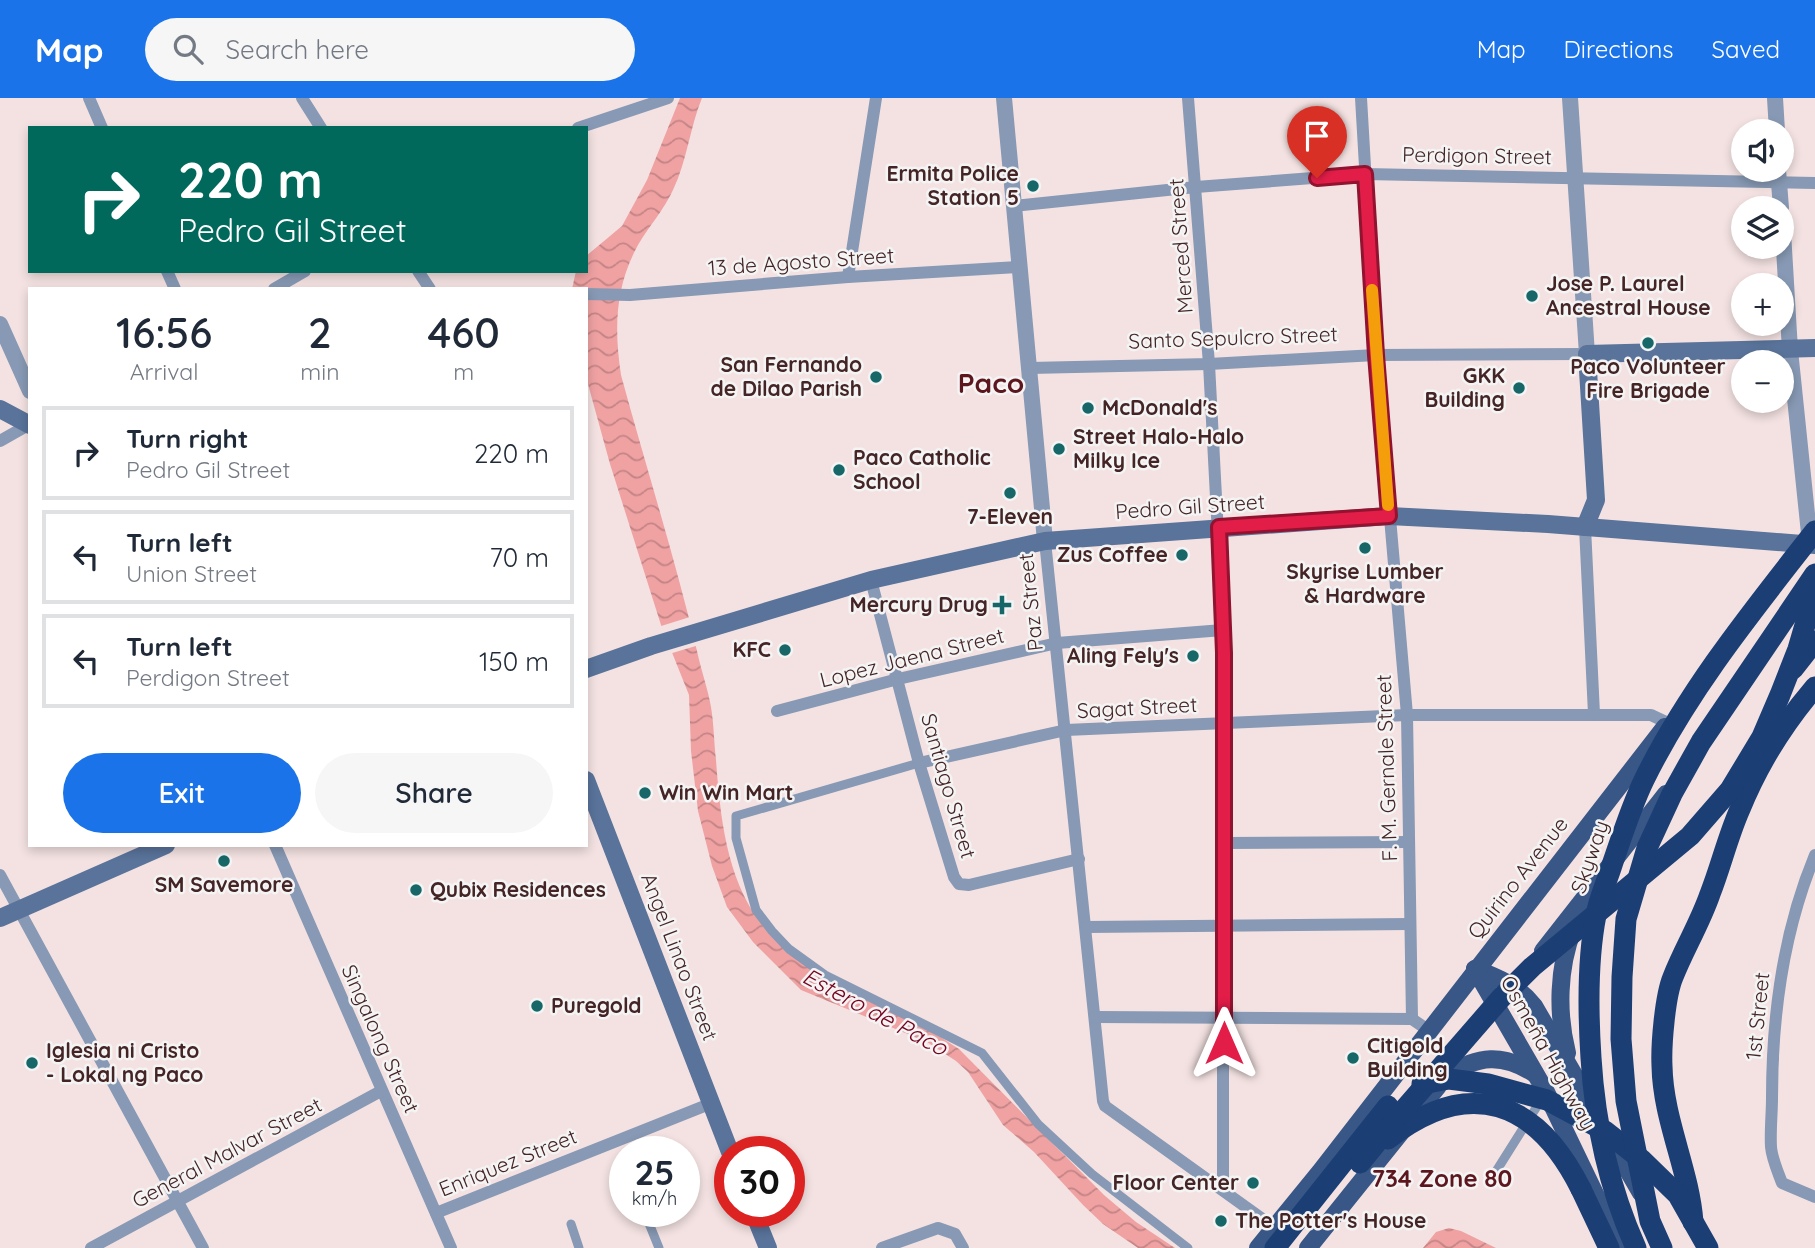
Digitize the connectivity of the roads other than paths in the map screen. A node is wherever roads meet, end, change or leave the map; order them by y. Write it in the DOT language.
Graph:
graph roads {
  1 [pos="89,98"];
  2 [pos="302,98"];
  3 [pos="668,98"];
  4 [pos="876,98"];
  5 [pos="1004,98"];
  6 [pos="1188,98"];
  7 [pos="1361,98"];
  8 [pos="1570,98"];
  9 [pos="1775,98"];
  10 [pos="1776,119"];
  11 [pos="101,126"];
  12 [pos="320,126"];
  13 [pos="584,126"];
  14 [pos="1365,174"];
  15 [pos="1731,176"];
  16 [pos="1575,177"];
  17 [pos="1794,179"];
  18 [pos="1815,183"];
  19 [pos="1196,187"];
  20 [pos="1013,206"];
  21 [pos="1785,259"];
  22 [pos="1018,267"];
  23 [pos="302,273"];
  24 [pos="848,277"];
  25 [pos="277,287"];
  26 [pos="588,294"];
  27 [pos="0,324"];
  28 [pos="1815,348"];
  29 [pos="1790,350"];
  30 [pos="1731,351"];
  31 [pos="1587,354"];
  32 [pos="1376,355"];
  33 [pos="1209,364"];
  34 [pos="1030,368"];
  35 [pos="1794,382"];
  36 [pos="28,387"];
  37 [pos="0,409"];
  38 [pos="28,424"];
  39 [pos="28,426"];
  40 [pos="0,441"];
  41 [pos="1389,516"];
  42 [pos="1219,527"];
  43 [pos="1585,527"];
  44 [pos="1814,540"];
  45 [pos="1045,541"];
  46 [pos="1815,574"];
  47 [pos="871,580"];
  48 [pos="1815,593"];
  49 [pos="1223,630"];
  50 [pos="1815,641"];
  51 [pos="1057,643"];
  52 [pos="588,668"];
  53 [pos="898,679"];
  54 [pos="1815,687"];
  55 [pos="777,711"];
  56 [pos="1594,714"];
  57 [pos="1407,715"];
  58 [pos="1224,723"];
  59 [pos="1668,723"];
  60 [pos="1066,730"];
  61 [pos="919,763"];
  62 [pos="588,784"];
  63 [pos="1739,809"];
  64 [pos="1409,842"];
  65 [pos="1224,843"];
  66 [pos="158,847"];
  67 [pos="276,847"];
  68 [pos="1815,855"];
  69 [pos="1079,859"];
  70 [pos="0,875"];
  71 [pos="1593,886"];
  72 [pos="19,909"];
  73 [pos="0,918"];
  74 [pos="1410,924"];
  75 [pos="1224,926"];
  76 [pos="1086,927"];
  77 [pos="1475,969"];
  78 [pos="1516,986"];
  79 [pos="1499,1009"];
  80 [pos="1095,1017"];
  81 [pos="1225,1018"];
  82 [pos="1412,1019"];
  83 [pos="1428,1031"];
  84 [pos="1572,1070"];
  85 [pos="1535,1074"];
  86 [pos="1446,1076"];
  87 [pos="381,1091"];
  88 [pos="1546,1092"];
  89 [pos="712,1103"];
  90 [pos="1592,1107"];
  91 [pos="1561,1123"];
  92 [pos="724,1136"];
  93 [pos="1360,1163"];
  94 [pos="1495,1173"];
  95 [pos="1223,1190"];
  96 [pos="1815,1197"];
  97 [pos="176,1202"];
  98 [pos="436,1213"];
  99 [pos="570,1224"];
  100 [pos="650,1227"];
  101 [pos="759,1227"];
  102 [pos="1275,1238"];
  103 [pos="94,1247"];
  104 [pos="203,1248"];
  105 [pos="451,1248"];
  106 [pos="579,1248"];
  107 [pos="659,1248"];
  108 [pos="768,1248"];
  109 [pos="882,1248"];
  110 [pos="963,1248"];
  111 [pos="1188,1248"];
  112 [pos="1258,1248"];
  113 [pos="1293,1248"];
  114 [pos="1308,1248"];
  115 [pos="1609,1248"];
  116 [pos="1621,1248"];
  117 [pos="1636,1248"];
  118 [pos="1662,1248"];
  119 [pos="1672,1248"];
  120 [pos="1700,1248"];
  121 [pos="1708,1248"];
  1 -- 11 [label="street"];
  2 -- 12 [label="street"];
  3 -- 13 [label="street"];
  4 -- 24 [label="street"];
  5 -- 20 [label="street, Paz Street"];
  6 -- 19 [label="street, Merced Street"];
  7 -- 14 [label="street, F. M. Gernale Street"];
  8 -- 16 [label="street"];
  9 -- 10 [label="street"];
  14 -- 16 [label="street, Perdigon Street"];
  14 -- 19 [label="street, Perdigon Street"];
  14 -- 32 [label="street, F. M. Gernale Street"];
  15 -- 16 [label="street, Perdigon Street"];
  16 -- 31 [label="street"];
  17 -- 18 [label="street, Perdigon Street"];
  19 -- 20 [label="street, Perdigon Street"];
  19 -- 33 [label="street, Merced Street"];
  20 -- 22 [label="street, Paz Street"];
  21 -- 29 [label="street"];
  22 -- 24 [label="street, 13 de Agosto Street"];
  22 -- 34 [label="street, Paz Street"];
  23 -- 25 [label="street"];
  24 -- 26 [label="street, 13 de Agosto Street"];
  27 -- 36 [label="street"];
  28 -- 29 [label="main road, Santo Sepulcro Street"];
  30 -- 31 [label="main road, Santo Sepulcro Street"];
  31 -- 32 [label="street, Santo Sepulcro Street"];
  31 -- 43 [label="main road"];
  32 -- 33 [label="street, Santo Sepulcro Street"];
  32 -- 41 [label="street, F. M. Gernale Street"];
  33 -- 34 [label="street, Santo Sepulcro Street"];
  33 -- 42 [label="street, Merced Street"];
  34 -- 45 [label="street, Paz Street"];
  35 -- 44 [label="street"];
  37 -- 38 [label="main road"];
  39 -- 40 [label="street"];
  41 -- 42 [label="main road, Pedro Gil Street"];
  41 -- 43 [label="main road, Pedro Gil Street"];
  41 -- 57 [label="street, F. M. Gernale Street"];
  42 -- 45 [label="main road, Pedro Gil Street"];
  42 -- 49 [label="street, Merced Street"];
  43 -- 44 [label="main road, Pedro Gil Street"];
  43 -- 56 [label="street"];
  44 -- 59 [label="main road, Quirino Avenue"];
  44 -- 117 [label="highway, Skyway, bridge"];
  45 -- 47 [label="main road, Pedro Gil Street"];
  45 -- 51 [label="street, Paz Street"];
  46 -- 118 [label="highway, bridge"];
  47 -- 52 [label="main road, Pedro Gil Street"];
  47 -- 53 [label="street, Santiago Street"];
  48 -- 71 [label="main road"];
  48 -- 93 [label="highway, bridge"];
  49 -- 51 [label="street, Lopez Jaena Street"];
  49 -- 58 [label="street, Merced Street"];
  50 -- 63 [label="highway"];
  51 -- 53 [label="street, Lopez Jaena Street"];
  51 -- 60 [label="street, Paz Street"];
  53 -- 55 [label="street, Lopez Jaena Street"];
  53 -- 61 [label="street, Santiago Street"];
  54 -- 63 [label="highway"];
  56 -- 57 [label="street, Sagat Street"];
  56 -- 59 [label="street, Sagat Street"];
  57 -- 58 [label="street, Sagat Street"];
  57 -- 64 [label="street, F. M. Gernale Street"];
  58 -- 60 [label="street, Sagat Street"];
  58 -- 65 [label="street, Merced Street"];
  59 -- 77 [label="main road, Quirino Avenue"];
  60 -- 61 [label="street, Sagat Street"];
  60 -- 69 [label="street, Paz Street"];
  61 -- 69 [label="street, Santiago Street"];
  61 -- 111 [label="street, Sagat Street"];
  62 -- 89 [label="main road, Angel Linao Street"];
  63 -- 120 [label="highway"];
  64 -- 65 [label="street"];
  64 -- 74 [label="street, F. M. Gernale Street"];
  65 -- 75 [label="street, Merced Street"];
  66 -- 72 [label="main road"];
  67 -- 87 [label="street, Singalong Street"];
  68 -- 96 [label="street, 1st Street"];
  69 -- 76 [label="street, Paz Street"];
  70 -- 72 [label="street"];
  71 -- 78 [label="main road"];
  71 -- 84 [label="main road"];
  72 -- 73 [label="main road"];
  72 -- 97 [label="street"];
  74 -- 75 [label="street"];
  74 -- 82 [label="street, F. M. Gernale Street"];
  75 -- 76 [label="street"];
  75 -- 81 [label="street, Merced Street"];
  76 -- 80 [label="street, Paz Street"];
  77 -- 78 [label="main road, Osmeña Highway"];
  77 -- 79 [label="main road, Osmeña Highway"];
  77 -- 83 [label="main road, Quirino Avenue"];
  78 -- 79 [label="main road"];
  78 -- 84 [label="main road, Osmeña Highway"];
  79 -- 85 [label="main road, Osmeña Highway"];
  79 -- 86 [label="main road"];
  80 -- 81 [label="street"];
  80 -- 95 [label="street, Paz Street"];
  81 -- 82 [label="street"];
  81 -- 95 [label="street, Merced Street"];
  82 -- 83 [label="street"];
  83 -- 102 [label="main road, Quirino Avenue"];
  84 -- 90 [label="main road, Osmeña Highway"];
  85 -- 86 [label="main road"];
  85 -- 88 [label="main road, Osmeña Highway"];
  86 -- 114 [label="main road"];
  87 -- 97 [label="street, General Malvar Street"];
  87 -- 98 [label="street, Singalong Street"];
  88 -- 91 [label="main road, Osmeña Highway"];
  88 -- 94 [label="street"];
  89 -- 92 [label="main road, Angel Linao Street"];
  89 -- 98 [label="street, Enriquez Street"];
  90 -- 91 [label="main road"];
  90 -- 119 [label="main road, Osmeña Highway"];
  91 -- 116 [label="main road, Osmeña Highway"];
  93 -- 113 [label="highway"];
  93 -- 115 [label="highway, bridge"];
  95 -- 102 [label="street"];
  97 -- 103 [label="street, General Malvar Street"];
  97 -- 104 [label="street"];
  98 -- 105 [label="street, Singalong Street"];
  99 -- 106 [label="street"];
  100 -- 107 [label="street"];
  101 -- 108 [label="main road"];
  102 -- 112 [label="main road, Quirino Avenue"];
  102 -- 121 [label="highway, bridge"];
  109 -- 110 [label="street"];
}
